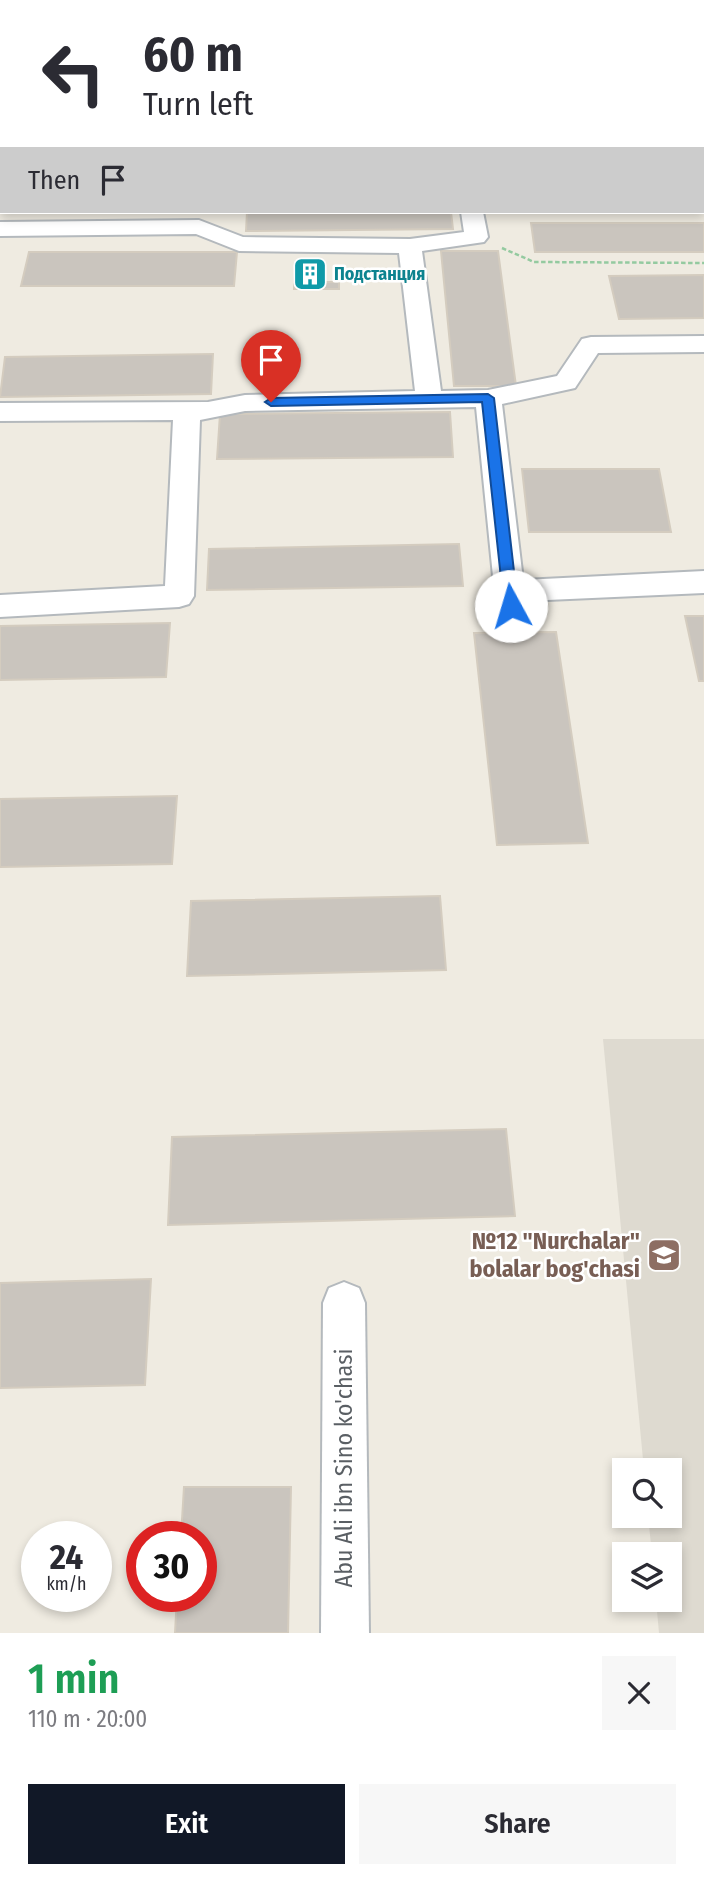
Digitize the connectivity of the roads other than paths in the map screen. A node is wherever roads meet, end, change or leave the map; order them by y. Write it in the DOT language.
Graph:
graph roads {
  1 [pos="472,214"];
  2 [pos="199,219"];
  3 [pos="0,229"];
  4 [pos="410,246"];
  5 [pos="704,344"];
  6 [pos="488,398"];
  7 [pos="429,401"];
  8 [pos="187,411"];
  9 [pos="0,412"];
  10 [pos="704,582"];
  11 [pos="0,607"];
  12 [pos="344,1303"];
  13 [pos="345,1633"];
  1 -- 4 [label="street"];
  2 -- 3 [label="street"];
  2 -- 4 [label="street"];
  4 -- 7 [label="street"];
  5 -- 6 [label="street"];
  6 -- 7 [label="street"];
  6 -- 10 [label="street"];
  7 -- 8 [label="street"];
  8 -- 9 [label="street"];
  8 -- 11 [label="street"];
  12 -- 13 [label="street, Abu Ali ibn Sino ko'chasi"];
}
